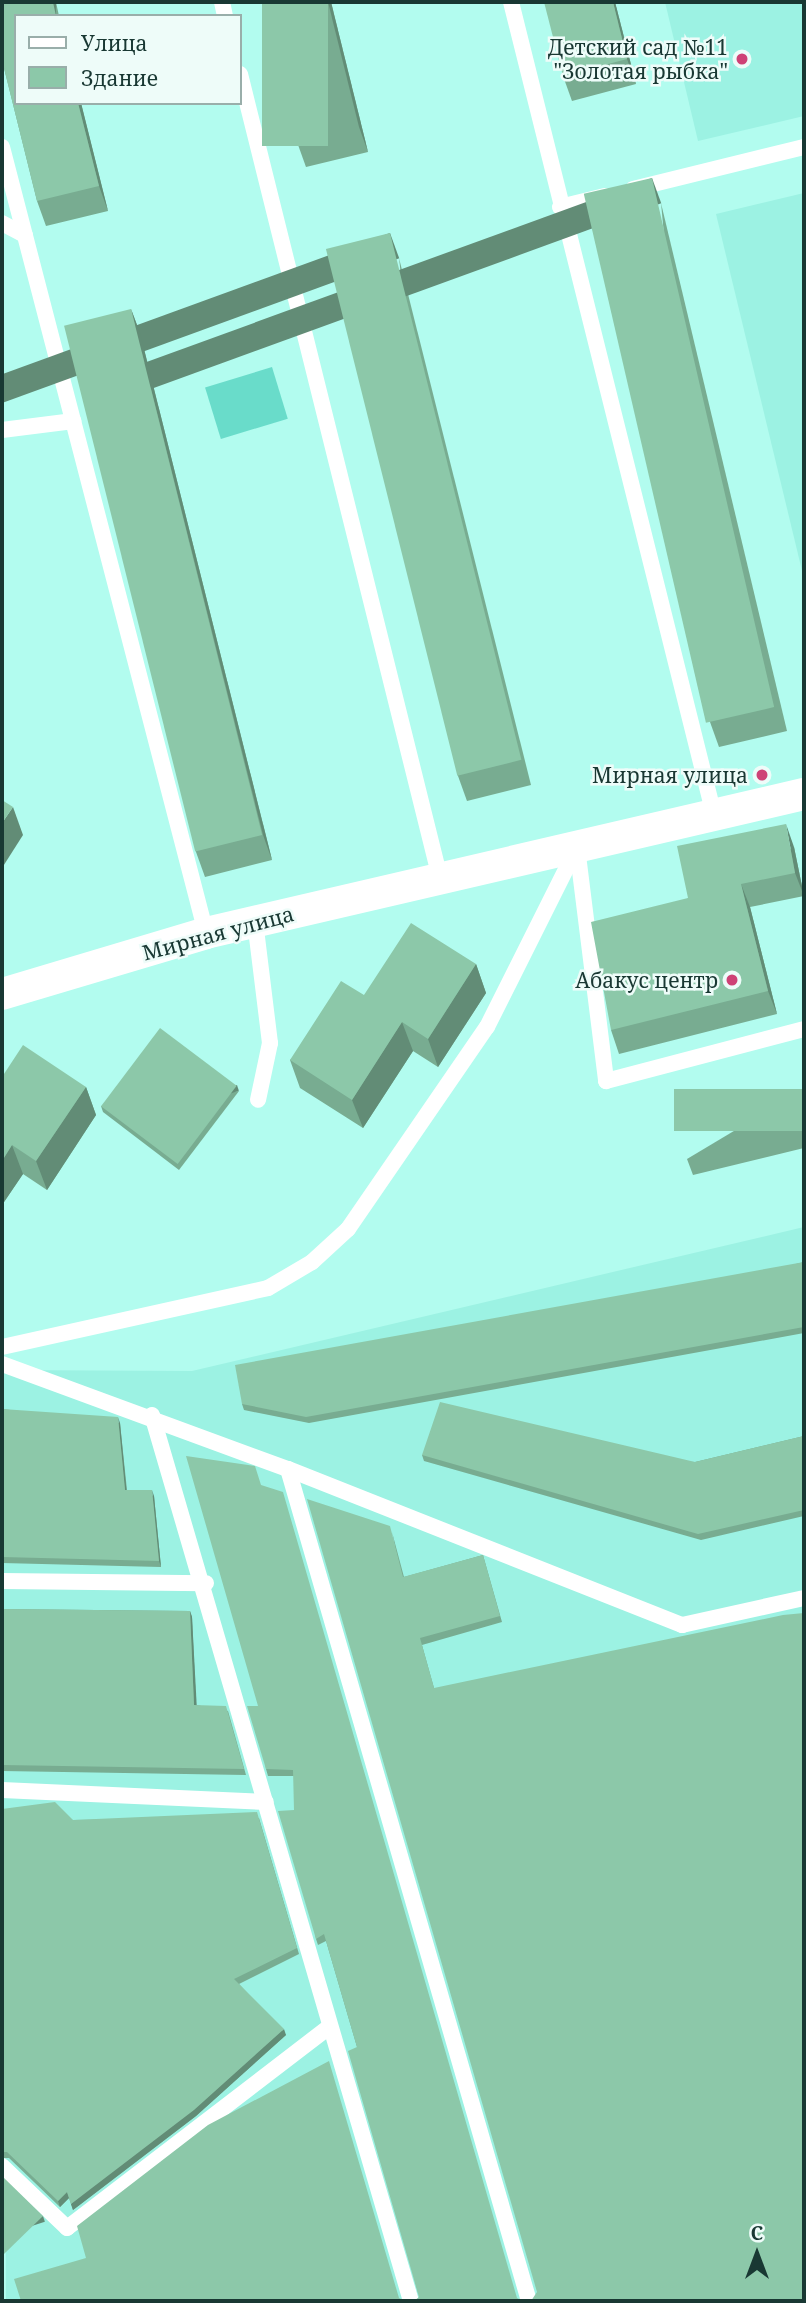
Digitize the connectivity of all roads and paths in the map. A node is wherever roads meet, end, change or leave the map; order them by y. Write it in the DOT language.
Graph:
graph roads {
  1 [pos="511,2"];
  2 [pos="242,82"];
  3 [pos="2,147"];
  4 [pos="804,147"];
  5 [pos="561,207"];
  6 [pos="2,223"];
  7 [pos="25,235"];
  8 [pos="73,421"];
  9 [pos="2,430"];
  10 [pos="804,794"];
  11 [pos="714,815"];
  12 [pos="577,847"];
  13 [pos="440,878"];
  14 [pos="255,921"];
  15 [pos="206,933"];
  16 [pos="2,994"];
  17 [pos="804,1029"];
  18 [pos="258,1100"];
  19 [pos="2,1347"];
  20 [pos="2,1364"];
  21 [pos="152,1415"];
  22 [pos="288,1469"];
  23 [pos="2,1581"];
  24 [pos="206,1583"];
  25 [pos="804,1598"];
  26 [pos="2,1790"];
  27 [pos="266,1802"];
  28 [pos="329,2027"];
  29 [pos="2,2166"];
  30 [pos="411,2301"];
  31 [pos="529,2301"];
  1 -- 5 [label="lane"];
  2 -- 13 [label="lane"];
  3 -- 7 [label="lane"];
  4 -- 5 [label="lane"];
  5 -- 11 [label="lane"];
  6 -- 7 [label="lane"];
  7 -- 8 [label="lane"];
  8 -- 9 [label="lane"];
  8 -- 15 [label="lane"];
  10 -- 11 [label="street, Мирная улица"];
  11 -- 12 [label="street, Мирная улица"];
  12 -- 13 [label="street, Мирная улица"];
  12 -- 17 [label="lane"];
  12 -- 19 [label="lane"];
  13 -- 14 [label="street, Мирная улица"];
  14 -- 15 [label="street, Мирная улица"];
  14 -- 18 [label="lane"];
  15 -- 16 [label="street, Мирная улица"];
  20 -- 21 [label="lane"];
  21 -- 22 [label="lane"];
  21 -- 24 [label="lane"];
  22 -- 25 [label="lane"];
  22 -- 31 [label="lane"];
  23 -- 24 [label="lane"];
  24 -- 27 [label="lane"];
  26 -- 27 [label="lane"];
  27 -- 28 [label="lane"];
  28 -- 29 [label="lane"];
  28 -- 30 [label="lane"];
}
